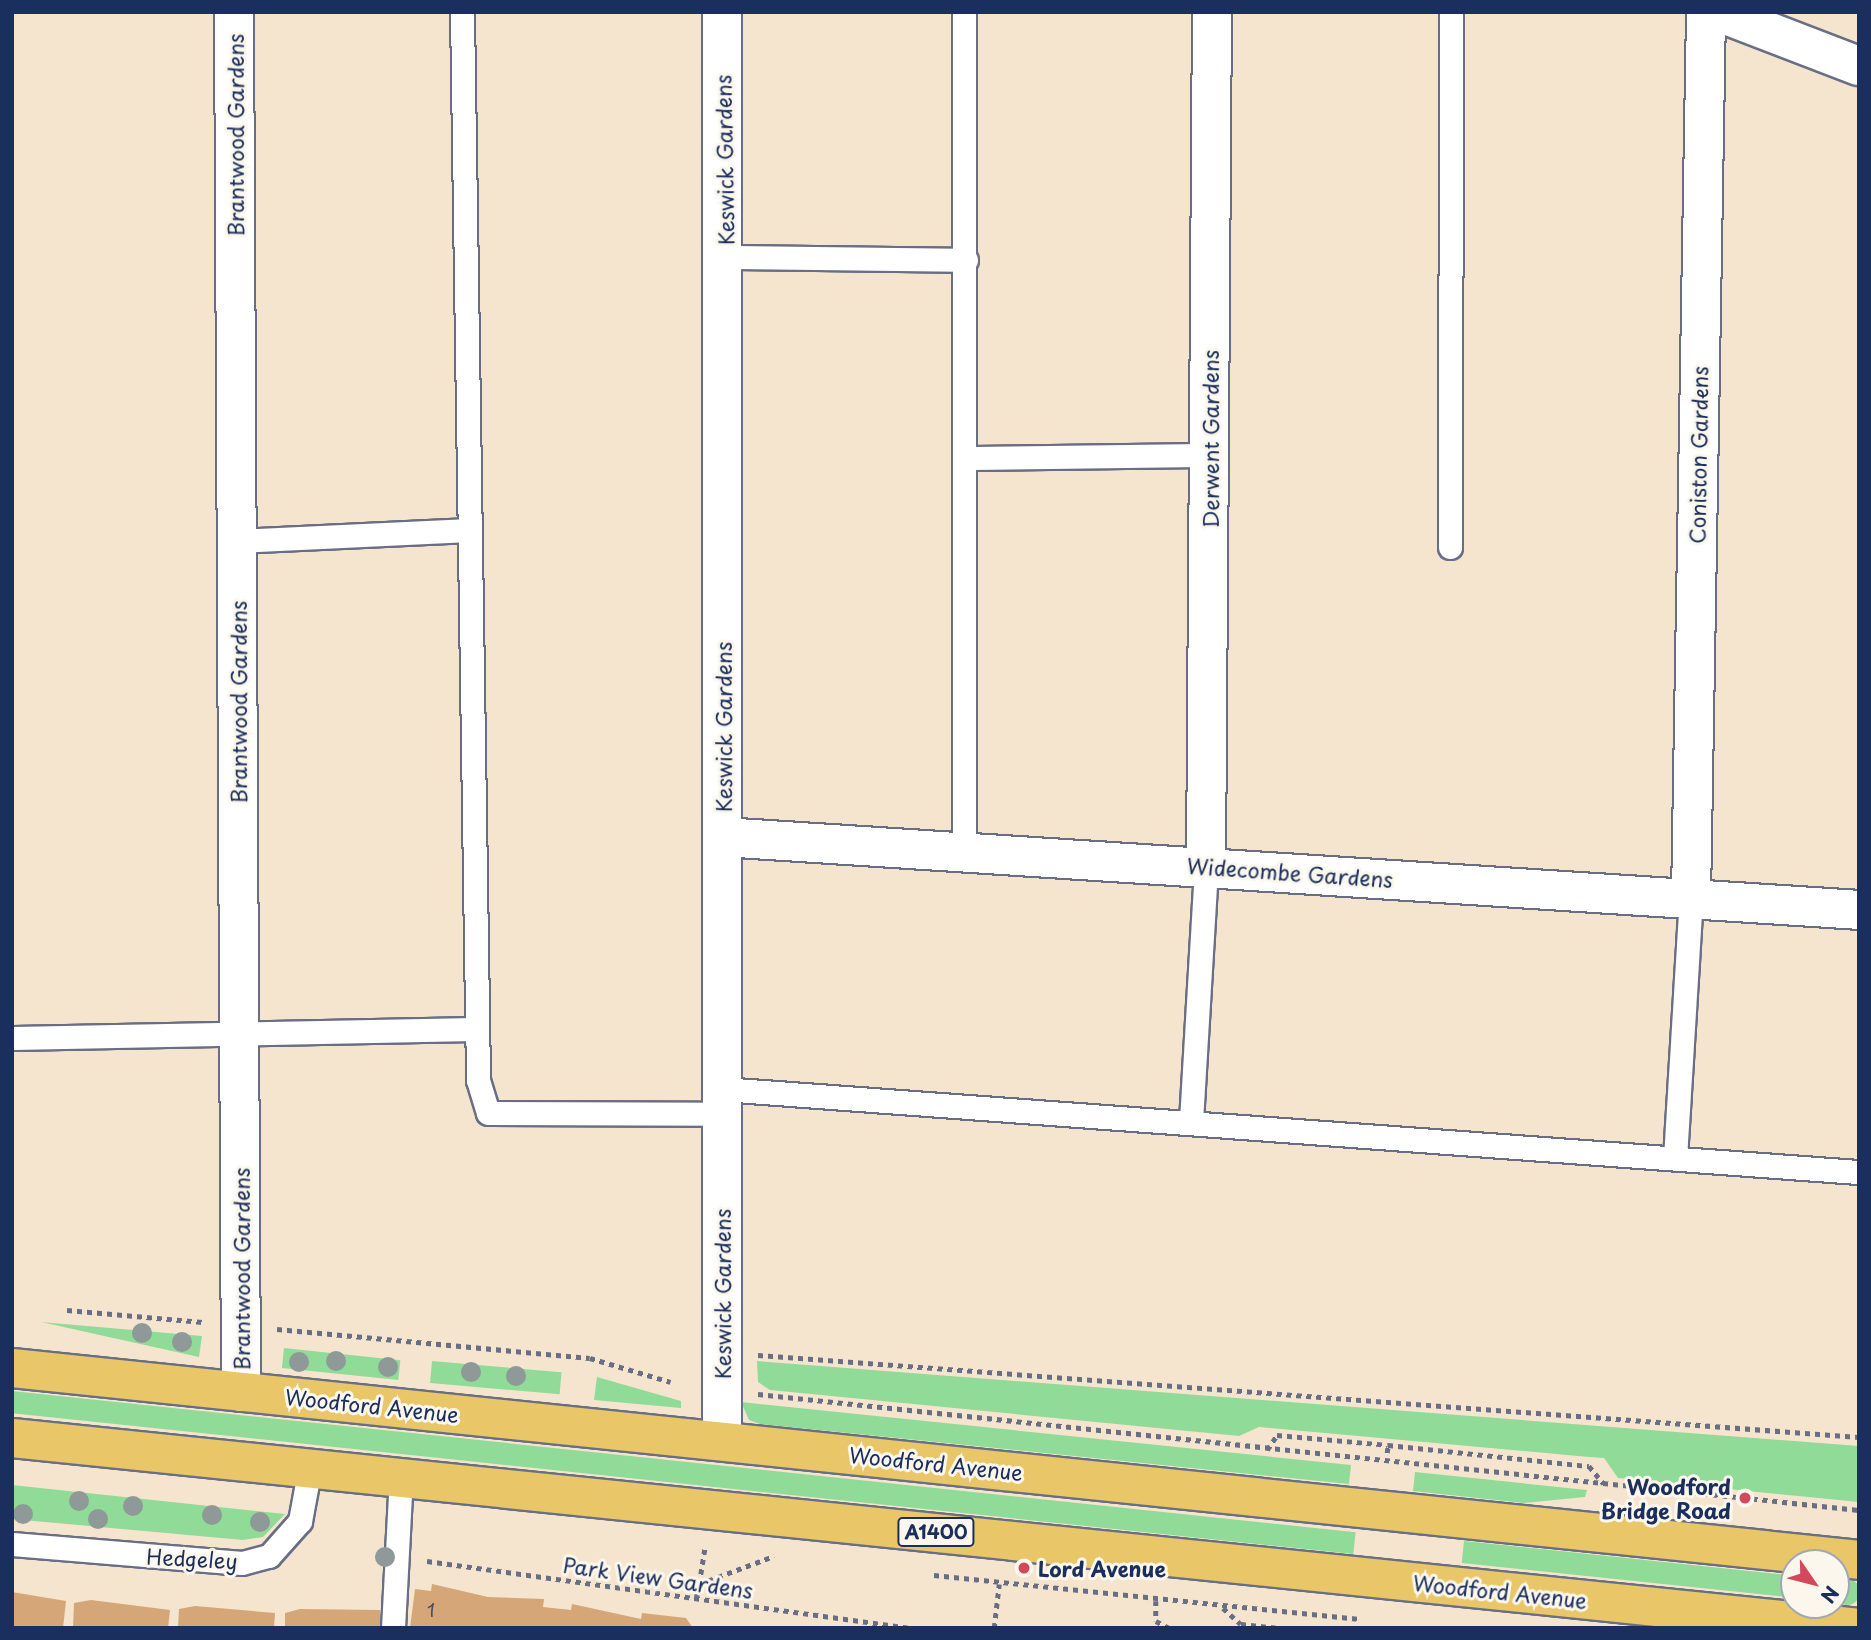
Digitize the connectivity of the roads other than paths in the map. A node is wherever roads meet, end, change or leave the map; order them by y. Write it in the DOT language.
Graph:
graph roads {
  1 [pos="234,12"];
  2 [pos="462,12"];
  3 [pos="722,12"];
  4 [pos="964,12"];
  5 [pos="1212,12"];
  6 [pos="1451,12"];
  7 [pos="1706,12"];
  8 [pos="1718,12"];
  9 [pos="1859,66"];
  10 [pos="725,257"];
  11 [pos="966,260"];
  12 [pos="1210,455"];
  13 [pos="965,457"];
  14 [pos="469,530"];
  15 [pos="237,541"];
  16 [pos="1450,547"];
  17 [pos="722,837"];
  18 [pos="964,850"];
  19 [pos="1206,866"];
  20 [pos="1690,898"];
  21 [pos="1859,910"];
  22 [pos="477,1029"];
  23 [pos="240,1033"];
  24 [pos="12,1038"];
  25 [pos="722,1101"];
  26 [pos="1191,1121"];
  27 [pos="1675,1158"];
  28 [pos="1859,1172"];
  29 [pos="12,1368"];
  30 [pos="241,1392"];
  31 [pos="12,1438"];
  32 [pos="722,1441"];
  33 [pos="310,1467"];
  34 [pos="401,1477"];
  35 [pos="12,1544"];
  36 [pos="1859,1560"];
  37 [pos="1659,1617"];
  38 [pos="393,1628"];
  39 [pos="1859,1628"];
  1 -- 15 [label="street, Brantwood Gardens"];
  2 -- 14 [label="lane"];
  3 -- 10 [label="street, Keswick Gardens"];
  4 -- 11 [label="lane"];
  5 -- 12 [label="street, Derwent Gardens"];
  6 -- 16 [label="lane"];
  7 -- 20 [label="street, Coniston Gardens"];
  8 -- 9 [label="street"];
  10 -- 11 [label="lane"];
  10 -- 17 [label="street, Keswick Gardens"];
  11 -- 13 [label="lane"];
  12 -- 13 [label="lane"];
  12 -- 19 [label="street, Derwent Gardens"];
  13 -- 18 [label="lane"];
  14 -- 15 [label="lane"];
  14 -- 22 [label="lane"];
  15 -- 23 [label="street, Brantwood Gardens"];
  17 -- 18 [label="street, Widecombe Gardens"];
  17 -- 25 [label="street, Keswick Gardens"];
  18 -- 19 [label="street, Widecombe Gardens"];
  19 -- 20 [label="street, Widecombe Gardens"];
  19 -- 26 [label="lane"];
  20 -- 21 [label="street, Widecombe Gardens"];
  20 -- 27 [label="lane"];
  22 -- 23 [label="lane"];
  22 -- 25 [label="lane"];
  23 -- 24 [label="lane"];
  23 -- 30 [label="street, Brantwood Gardens"];
  25 -- 26 [label="lane"];
  25 -- 32 [label="street, Keswick Gardens"];
  26 -- 27 [label="lane"];
  27 -- 28 [label="lane"];
  29 -- 30 [label="highway, Woodford Avenue"];
  30 -- 32 [label="highway, Woodford Avenue"];
  31 -- 33 [label="highway, Woodford Avenue / A1400"];
  32 -- 36 [label="highway, Woodford Avenue"];
  33 -- 34 [label="highway, Woodford Avenue / A1400"];
  33 -- 35 [label="lane, Hedgeley"];
  34 -- 37 [label="highway, Woodford Avenue / A1400"];
  34 -- 38 [label="lane"];
  37 -- 39 [label="highway, Woodford Avenue / A1400"];
}
